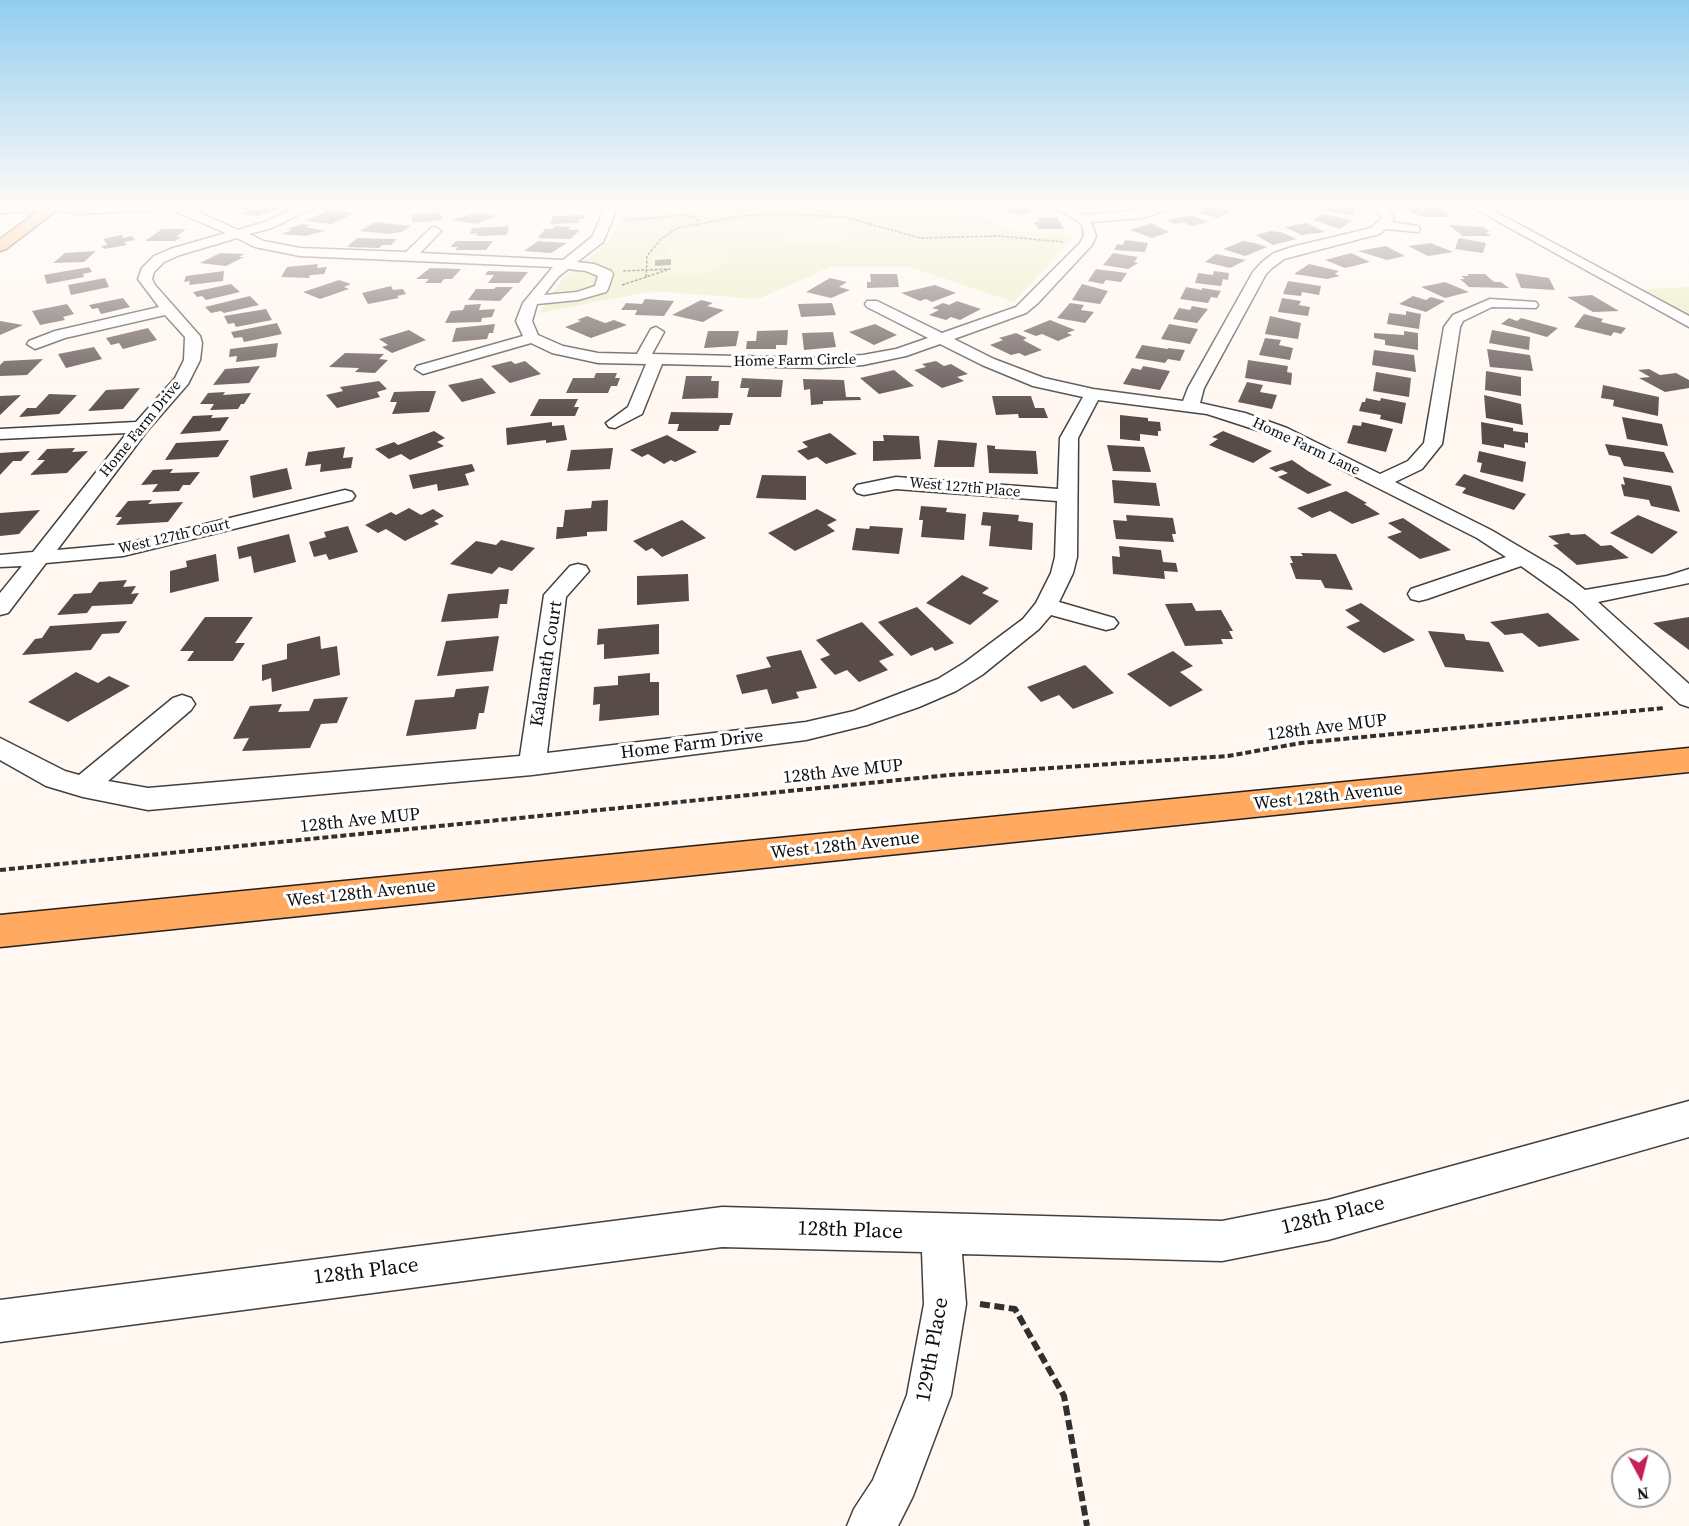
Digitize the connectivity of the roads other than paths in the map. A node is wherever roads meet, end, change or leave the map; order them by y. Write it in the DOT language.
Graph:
graph roads {
  1 [pos="145,277"];
  2 [pos="552,277"];
  3 [pos="605,277"];
  4 [pos="1055,277"];
  5 [pos="1257,277"];
  6 [pos="1607,277"];
  7 [pos="532,300"];
  8 [pos="872,304"];
  9 [pos="1531,305"];
  10 [pos="170,309"];
  11 [pos="1689,322"];
  12 [pos="656,332"];
  13 [pos="532,338"];
  14 [pos="940,339"];
  15 [pos="35,344"];
  16 [pos="649,359"];
  17 [pos="423,369"];
  18 [pos="1093,394"];
  19 [pos="1190,406"];
  20 [pos="615,423"];
  21 [pos="141,427"];
  22 [pos="0,434"];
  23 [pos="1378,482"];
  24 [pos="864,489"];
  25 [pos="345,496"];
  26 [pos="1067,496"];
  27 [pos="1524,558"];
  28 [pos="38,560"];
  29 [pos="0,561"];
  30 [pos="578,571"];
  31 [pos="1689,576"];
  32 [pos="1419,594"];
  33 [pos="1581,598"];
  34 [pos="1046,606"];
  35 [pos="0,608"];
  36 [pos="1106,622"];
  37 [pos="1689,698"];
  38 [pos="182,704"];
  39 [pos="0,748"];
  40 [pos="1689,760"];
  41 [pos="532,765"];
  42 [pos="83,787"];
  43 [pos="0,931"];
  44 [pos="1689,1119"];
  45 [pos="941,1234"];
  46 [pos="0,1320"];
  47 [pos="871,1526"];
  1 -- 10 [label="street, Home Farm Drive"];
  2 -- 7 [label="street"];
  3 -- 7 [label="street"];
  4 -- 14 [label="street, Home Farm Circle"];
  5 -- 19 [label="street"];
  6 -- 11 [label="street"];
  7 -- 13 [label="street"];
  8 -- 14 [label="street, Home Farm Lane"];
  9 -- 23 [label="street"];
  10 -- 15 [label="street"];
  10 -- 21 [label="street, Home Farm Drive"];
  12 -- 16 [label="street"];
  13 -- 16 [label="street, Home Farm Circle"];
  13 -- 17 [label="street"];
  14 -- 16 [label="street, Home Farm Circle"];
  14 -- 18 [label="street, Home Farm Lane"];
  16 -- 20 [label="street"];
  18 -- 19 [label="street, Home Farm Lane"];
  18 -- 26 [label="street, Home Farm Drive"];
  19 -- 23 [label="street, Home Farm Lane"];
  21 -- 22 [label="street"];
  21 -- 28 [label="street, Home Farm Drive"];
  23 -- 27 [label="street, Home Farm Lane"];
  24 -- 26 [label="street, West 127th Place"];
  25 -- 28 [label="street, West 127th Court"];
  26 -- 34 [label="street, Home Farm Drive"];
  27 -- 32 [label="street"];
  27 -- 33 [label="street, Home Farm Lane"];
  28 -- 29 [label="street, West 127th Court"];
  28 -- 35 [label="street, Home Farm Drive"];
  30 -- 41 [label="street, Kalamath Court"];
  31 -- 33 [label="street"];
  33 -- 37 [label="street, Home Farm Lane"];
  34 -- 36 [label="street"];
  34 -- 41 [label="street, Home Farm Drive"];
  38 -- 42 [label="street"];
  39 -- 42 [label="street, Home Farm Drive"];
  40 -- 43 [label="main road, West 128th Avenue"];
  41 -- 42 [label="street, Home Farm Drive"];
  44 -- 45 [label="street, 128th Place"];
  45 -- 46 [label="street, 128th Place"];
  45 -- 47 [label="street, 129th Place"];
}
